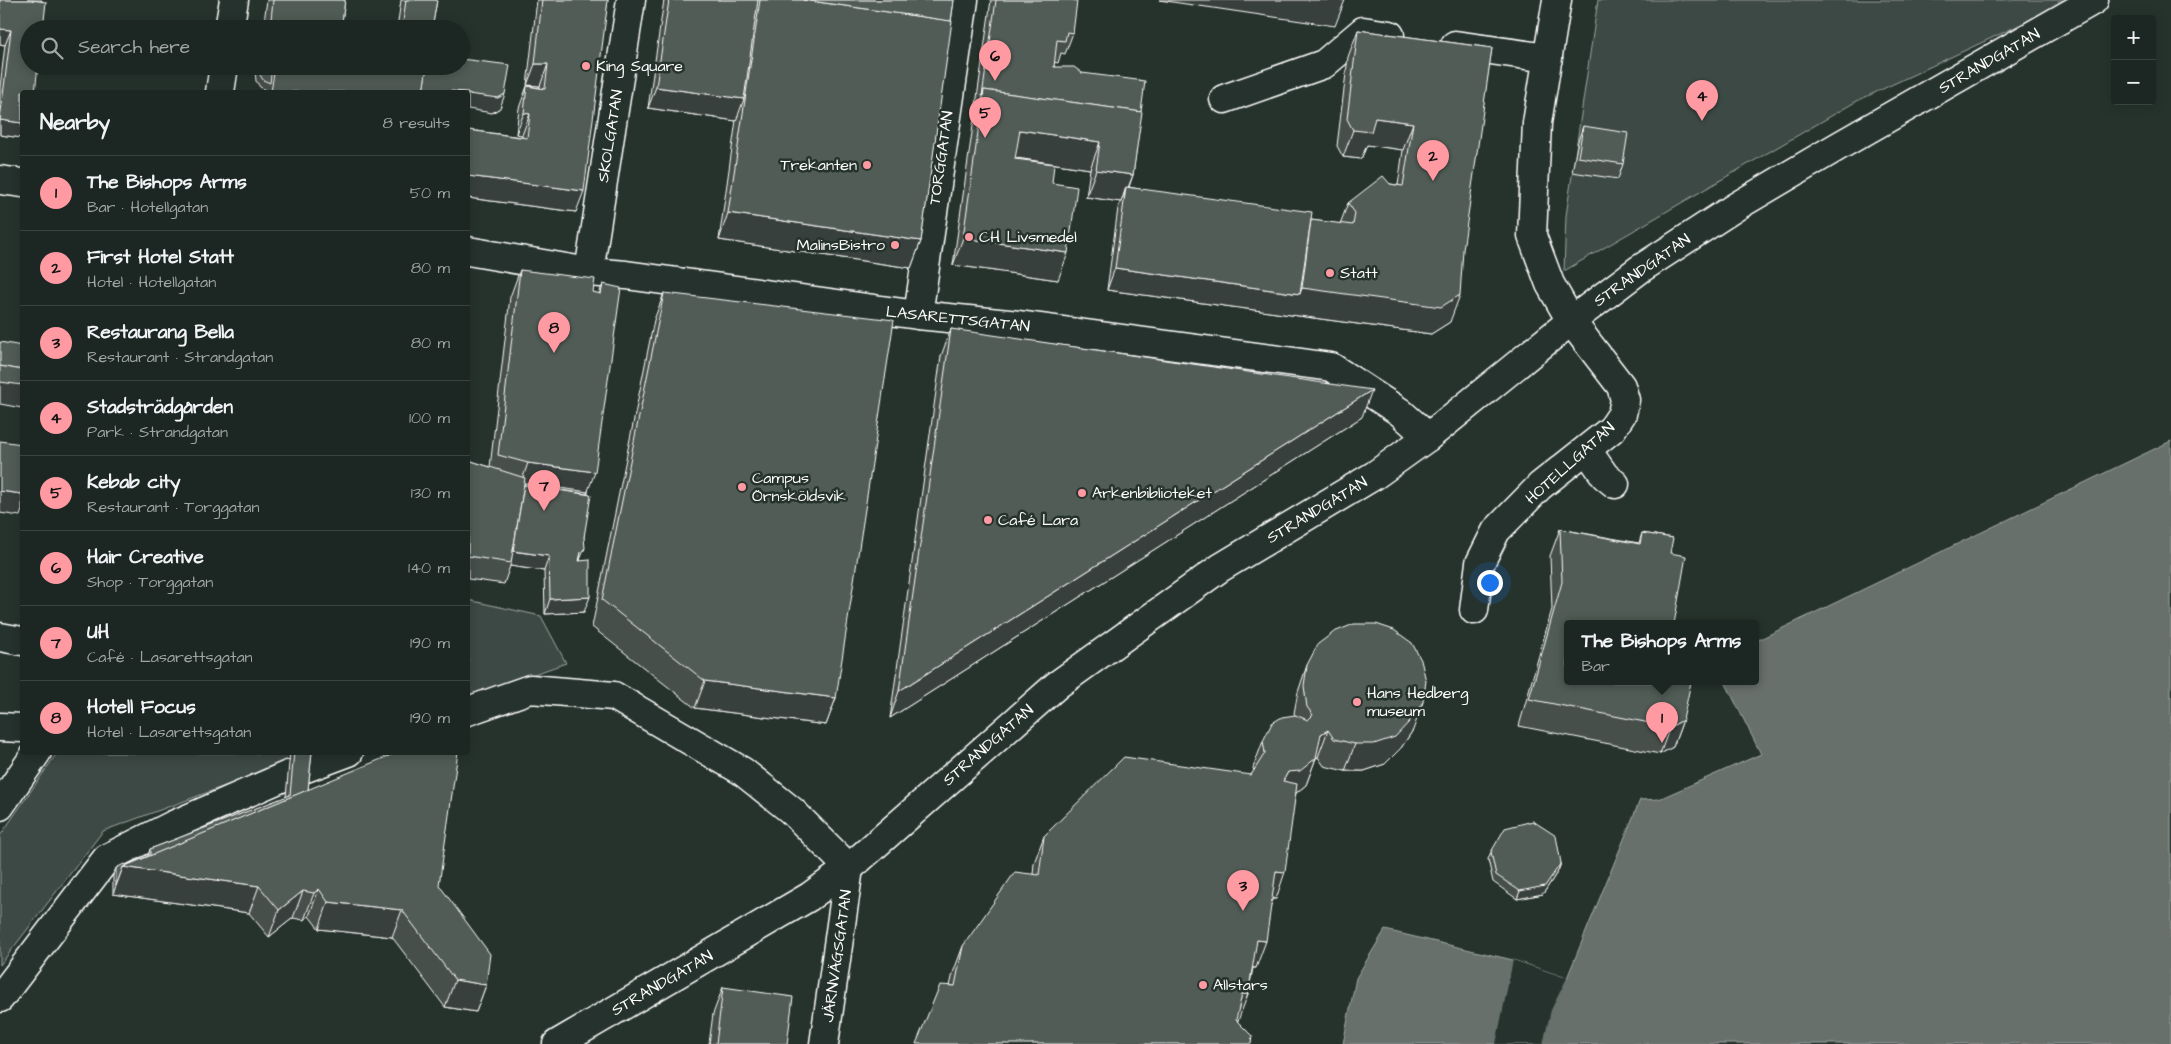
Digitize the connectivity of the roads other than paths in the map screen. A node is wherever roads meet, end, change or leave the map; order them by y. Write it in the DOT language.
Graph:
graph roads {
  1 [pos="234,0"];
  2 [pos="631,0"];
  3 [pos="964,0"];
  4 [pos="1557,0"];
  5 [pos="2094,0"];
  6 [pos="231,20"];
  7 [pos="1548,58"];
  8 [pos="223,75"];
  9 [pos="220,90"];
  10 [pos="1224,99"];
  11 [pos="0,180"];
  12 [pos="20,183"];
  13 [pos="470,251"];
  14 [pos="589,272"];
  15 [pos="918,315"];
  16 [pos="1571,321"];
  17 [pos="1428,437"];
  18 [pos="1587,450"];
  19 [pos="1615,484"];
  20 [pos="1474,610"];
  21 [pos="0,637"];
  22 [pos="20,641"];
  23 [pos="470,710"];
  24 [pos="0,727"];
  25 [pos="20,728"];
  26 [pos="35,755"];
  27 [pos="341,755"];
  28 [pos="0,806"];
  29 [pos="849,868"];
  30 [pos="0,998"];
  31 [pos="557,1044"];
  32 [pos="824,1044"];
  1 -- 6 [label="street"];
  2 -- 14 [label="street, SKOLGATAN"];
  3 -- 15 [label="street, TORGGATAN"];
  4 -- 7 [label="street, HOTELLGATAN"];
  5 -- 16 [label="street, STRANDGATAN"];
  7 -- 10 [label="street"];
  7 -- 16 [label="street, HOTELLGATAN"];
  8 -- 9 [label="street"];
  11 -- 12 [label="street"];
  13 -- 14 [label="street, LASARETTSGATAN"];
  14 -- 15 [label="street, LASARETTSGATAN"];
  15 -- 17 [label="street, LASARETTSGATAN"];
  16 -- 17 [label="street, STRANDGATAN"];
  16 -- 18 [label="street, HOTELLGATAN"];
  17 -- 29 [label="street, STRANDGATAN"];
  18 -- 19 [label="street"];
  18 -- 20 [label="street, HOTELLGATAN"];
  21 -- 22 [label="street"];
  23 -- 29 [label="street"];
  24 -- 25 [label="street"];
  26 -- 28 [label="street"];
  27 -- 30 [label="street"];
  29 -- 31 [label="street, STRANDGATAN"];
  29 -- 32 [label="street, JÄRNVÄGSGATAN"];
}
